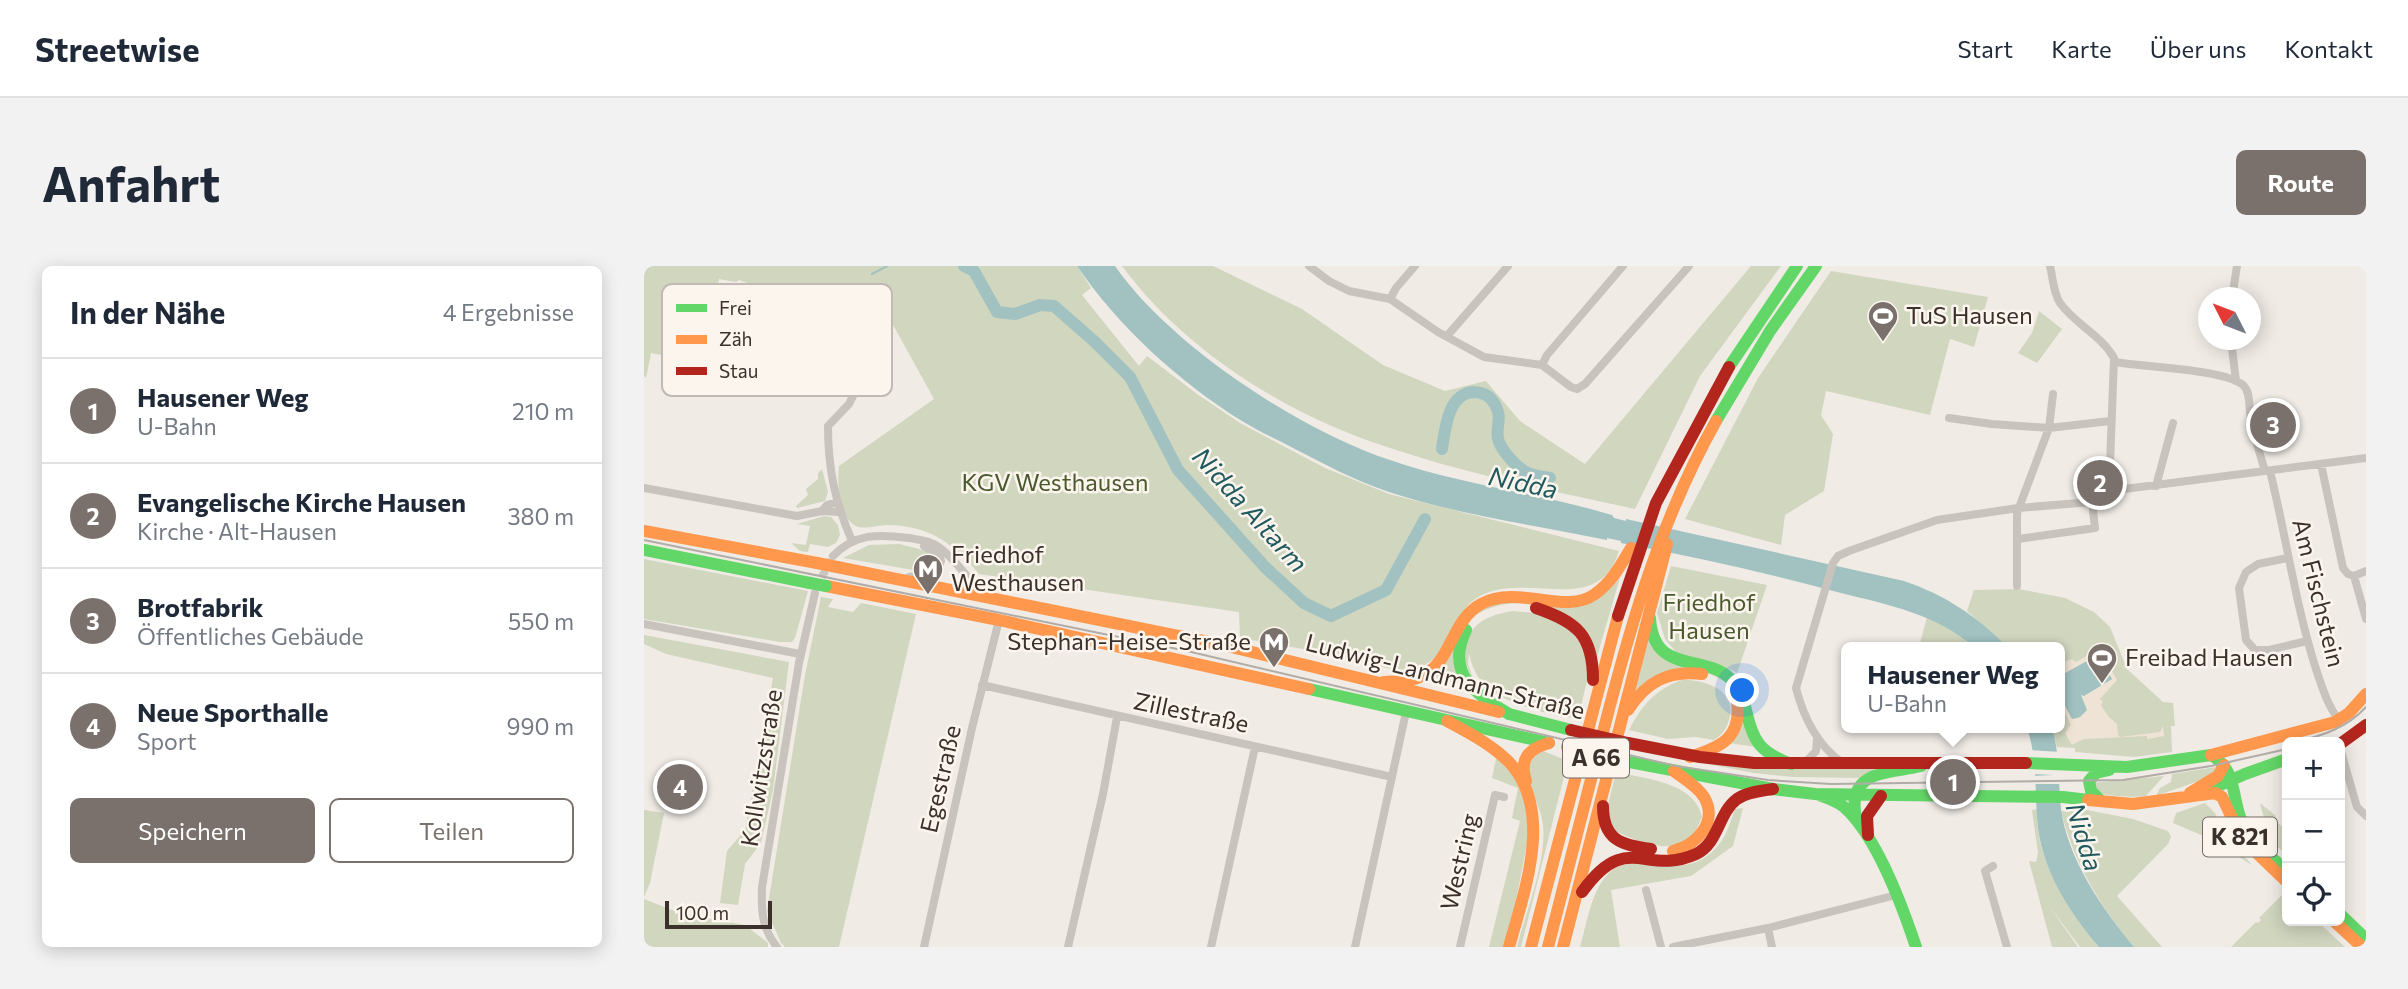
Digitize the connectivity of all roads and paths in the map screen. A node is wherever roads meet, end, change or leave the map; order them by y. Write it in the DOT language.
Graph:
graph roads {
  1 [pos="1309,266"];
  2 [pos="1415,266"];
  3 [pos="1508,266"];
  4 [pos="1623,266"];
  5 [pos="1689,266"];
  6 [pos="1797,266"];
  7 [pos="1816,266"];
  8 [pos="2050,266"];
  9 [pos="2237,266"];
  10 [pos="1320,270"];
  11 [pos="2234,287"];
  12 [pos="1390,299"];
  13 [pos="1447,336"];
  14 [pos="2232,350"];
  15 [pos="2115,362"];
  16 [pos="1542,365"];
  17 [pos="2236,381"];
  18 [pos="2053,394"];
  19 [pos="853,396"];
  20 [pos="1949,418"];
  21 [pos="2110,421"];
  22 [pos="2174,423"];
  23 [pos="2049,428"];
  24 [pos="2366,458"];
  25 [pos="2321,464"];
  26 [pos="2267,471"];
  27 [pos="2156,486"];
  28 [pos="644,488"];
  29 [pos="2109,491"];
  30 [pos="837,502"];
  31 [pos="2092,502"];
  32 [pos="2018,508"];
  33 [pos="822,511"];
  34 [pos="839,512"];
  35 [pos="644,531"];
  36 [pos="902,537"];
  37 [pos="2018,539"];
  38 [pos="852,541"];
  39 [pos="644,550"];
  40 [pos="2288,558"];
  41 [pos="835,561"];
  42 [pos="1628,566"];
  43 [pos="1654,571"];
  44 [pos="2366,571"];
  45 [pos="2354,576"];
  46 [pos="893,577"];
  47 [pos="2017,586"];
  48 [pos="817,587"];
  49 [pos="985,597"];
  50 [pos="1651,598"];
  51 [pos="2366,618"];
  52 [pos="999,620"];
  53 [pos="644,624"];
  54 [pos="2307,641"];
  55 [pos="800,654"];
  56 [pos="1384,682"];
  57 [pos="982,685"];
  58 [pos="2366,694"];
  59 [pos="1591,710"];
  60 [pos="1406,712"];
  61 [pos="1509,715"];
  62 [pos="1117,716"];
  63 [pos="2340,720"];
  64 [pos="1447,721"];
  65 [pos="1621,721"];
  66 [pos="2366,725"];
  67 [pos="1816,736"];
  68 [pos="2345,742"];
  69 [pos="1549,743"];
  70 [pos="1255,747"];
  71 [pos="2211,755"];
  72 [pos="1690,757"];
  73 [pos="2282,761"];
  74 [pos="1941,762"];
  75 [pos="1843,763"];
  76 [pos="1797,764"];
  77 [pos="2345,764"];
  78 [pos="2224,765"];
  79 [pos="2127,767"];
  80 [pos="1674,771"];
  81 [pos="1392,777"];
  82 [pos="2231,780"];
  83 [pos="1605,783"];
  84 [pos="1773,789"];
  85 [pos="1815,794"];
  86 [pos="2200,794"];
  87 [pos="1854,796"];
  88 [pos="1881,796"];
  89 [pos="1504,797"];
  90 [pos="2179,798"];
  91 [pos="2100,800"];
  92 [pos="2366,816"];
  93 [pos="1856,820"];
  94 [pos="1871,845"];
  95 [pos="1993,866"];
  96 [pos="2282,866"];
  97 [pos="2282,877"];
  98 [pos="1646,890"];
  99 [pos="1896,895"];
  100 [pos="1574,906"];
  101 [pos="2345,919"];
  102 [pos="2339,926"];
  103 [pos="1768,928"];
  104 [pos="2366,939"];
  105 [pos="777,947"];
  106 [pos="924,947"];
  107 [pos="1068,947"];
  108 [pos="1211,947"];
  109 [pos="1355,947"];
  110 [pos="1460,947"];
  111 [pos="1511,947"];
  112 [pos="1531,947"];
  113 [pos="1548,947"];
  114 [pos="1563,947"];
  115 [pos="1661,947"];
  116 [pos="1674,947"];
  117 [pos="1772,947"];
  118 [pos="1916,947"];
  119 [pos="2007,947"];
  120 [pos="2362,947"];
  1 -- 10 [label="street"];
  2 -- 12 [label="street"];
  3 -- 13 [label="street"];
  4 -- 16 [label="street"];
  5 -- 16 [label="street"];
  6 -- 42 [label="main road"];
  7 -- 43 [label="main road, A 66"];
  8 -- 15 [label="street"];
  9 -- 11 [label="street"];
  10 -- 12 [label="street"];
  12 -- 13 [label="street"];
  13 -- 16 [label="street"];
  14 -- 17 [label="street"];
  15 -- 17 [label="street"];
  15 -- 21 [label="street"];
  17 -- 26 [label="street, Am Fischstein"];
  18 -- 23 [label="street"];
  19 -- 30 [label="street"];
  20 -- 23 [label="street"];
  21 -- 23 [label="street"];
  21 -- 29 [label="street"];
  22 -- 27 [label="street"];
  23 -- 32 [label="street"];
  24 -- 25 [label="street"];
  25 -- 26 [label="street"];
  25 -- 45 [label="street"];
  26 -- 27 [label="street"];
  26 -- 40 [label="street, Am Fischstein"];
  27 -- 29 [label="street"];
  28 -- 33 [label="street"];
  29 -- 31 [label="street"];
  30 -- 33 [label="street"];
  30 -- 34 [label="street"];
  31 -- 32 [label="street"];
  31 -- 37 [label="street"];
  32 -- 37 [label="street"];
  32 -- 67 [label="street"];
  33 -- 34 [label="street"];
  34 -- 38 [label="street"];
  35 -- 41 [label="main road, Ludwig-Landmann-Straße, bridge"];
  36 -- 38 [label="street"];
  36 -- 46 [label="street"];
  36 -- 49 [label="street"];
  37 -- 47 [label="street"];
  38 -- 41 [label="street"];
  39 -- 48 [label="main road, Ludwig-Landmann-Straße / K 821"];
  40 -- 54 [label="street, Am Fischstein"];
  40 -- 54 [label="street"];
  41 -- 46 [label="main road, Ludwig-Landmann-Straße"];
  42 -- 56 [label="main road"];
  42 -- 59 [label="main road, A 66"];
  43 -- 50 [label="main road"];
  43 -- 113 [label="main road, A 66"];
  44 -- 45 [label="street"];
  45 -- 51 [label="street"];
  46 -- 49 [label="main road, Ludwig-Landmann-Straße"];
  48 -- 52 [label="main road, Ludwig-Landmann-Straße / K 821"];
  48 -- 55 [label="street, Kollwitzstraße"];
  49 -- 56 [label="main road, Ludwig-Landmann-Straße"];
  50 -- 65 [label="main road"];
  50 -- 76 [label="main road"];
  52 -- 57 [label="street, Egestraße"];
  52 -- 60 [label="main road, Ludwig-Landmann-Straße / K 821"];
  53 -- 55 [label="street"];
  54 -- 63 [label="street, Am Fischstein"];
  55 -- 105 [label="street, Kollwitzstraße"];
  56 -- 61 [label="main road, Ludwig-Landmann-Straße"];
  57 -- 62 [label="street, Zillestraße"];
  57 -- 106 [label="street, Egestraße"];
  58 -- 63 [label="main road"];
  59 -- 61 [label="main road"];
  59 -- 112 [label="main road, A 66"];
  60 -- 64 [label="main road, Ludwig-Landmann-Straße / K 821"];
  60 -- 81 [label="street"];
  61 -- 72 [label="main road, Ludwig-Landmann-Straße, bridge"];
  62 -- 70 [label="street, Zillestraße"];
  62 -- 107 [label="street"];
  63 -- 71 [label="main road, Ludwig-Landmann-Straße"];
  64 -- 69 [label="main road, Ludwig-Landmann-Straße / K 821"];
  64 -- 111 [label="main road"];
  65 -- 72 [label="main road"];
  65 -- 83 [label="main road"];
  66 -- 68 [label="main road"];
  67 -- 75 [label="street"];
  67 -- 76 [label="street"];
  69 -- 80 [label="main road, Ludwig-Landmann-Straße / K 821, bridge"];
  69 -- 111 [label="main road"];
  70 -- 81 [label="street, Zillestraße"];
  70 -- 108 [label="street"];
  71 -- 78 [label="main road, K 821"];
  71 -- 79 [label="main road, Ludwig-Landmann-Straße"];
  72 -- 76 [label="main road, Ludwig-Landmann-Straße"];
  73 -- 82 [label="main road, Ludwig-Landmann-Straße"];
  74 -- 75 [label="main road, Ludwig-Landmann-Straße"];
  74 -- 79 [label="main road, Ludwig-Landmann-Straße"];
  74 -- 87 [label="main road"];
  75 -- 76 [label="main road, Ludwig-Landmann-Straße"];
  77 -- 92 [label="street"];
  78 -- 82 [label="main road, K 821"];
  78 -- 90 [label="main road"];
  79 -- 91 [label="main road"];
  80 -- 83 [label="main road"];
  80 -- 84 [label="main road, Ludwig-Landmann-Straße / K 821"];
  81 -- 109 [label="street"];
  82 -- 86 [label="main road, Ludwig-Landmann-Straße"];
  82 -- 96 [label="main road, K 821"];
  83 -- 100 [label="main road"];
  84 -- 85 [label="main road, Ludwig-Landmann-Straße / K 821"];
  84 -- 100 [label="main road"];
  85 -- 87 [label="main road, Ludwig-Landmann-Straße / K 821"];
  85 -- 93 [label="main road"];
  86 -- 90 [label="main road, Ludwig-Landmann-Straße / K 821"];
  86 -- 97 [label="main road, K 821"];
  87 -- 88 [label="main road, Ludwig-Landmann-Straße / K 821"];
  87 -- 93 [label="main road"];
  88 -- 91 [label="main road, Ludwig-Landmann-Straße / K 821"];
  88 -- 94 [label="main road"];
  89 -- 110 [label="street, Westring"];
  90 -- 91 [label="main road, Ludwig-Landmann-Straße / K 821"];
  93 -- 94 [label="main road"];
  94 -- 99 [label="main road"];
  95 -- 119 [label="street"];
  98 -- 115 [label="street"];
  99 -- 103 [label="street"];
  99 -- 118 [label="main road"];
  100 -- 114 [label="main road"];
  101 -- 104 [label="main road"];
  102 -- 120 [label="main road"];
  103 -- 116 [label="street"];
  103 -- 117 [label="street"];
}
